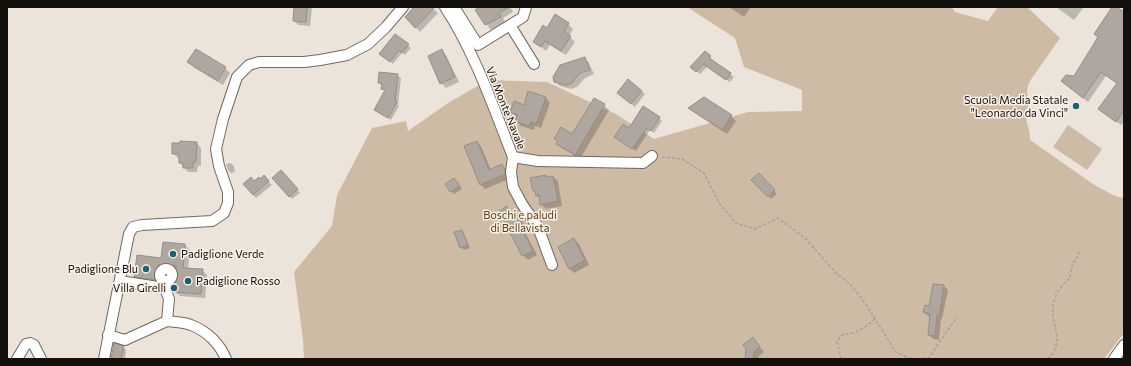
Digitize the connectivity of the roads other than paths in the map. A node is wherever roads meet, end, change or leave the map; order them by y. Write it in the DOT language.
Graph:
graph roads {
  1 [pos="403,7"];
  2 [pos="445,7"];
  3 [pos="454,7"];
  4 [pos="526,7"];
  5 [pos="510,25"];
  6 [pos="534,64"];
  7 [pos="652,156"];
  8 [pos="513,157"];
  9 [pos="552,265"];
  10 [pos="120,282"];
  11 [pos="167,321"];
  12 [pos="108,335"];
  13 [pos="1124,345"];
  14 [pos="17,359"];
  15 [pos="41,359"];
  16 [pos="104,359"];
  17 [pos="226,359"];
  18 [pos="1114,359"];
  1 -- 10 [label="street"];
  2 -- 8 [label="street, Via Monte Navale"];
  3 -- 5 [label="street"];
  4 -- 5 [label="street"];
  5 -- 6 [label="street"];
  7 -- 8 [label="street"];
  8 -- 9 [label="street, Via Monte Navale"];
  10 -- 11 [label="street"];
  10 -- 12 [label="street"];
  11 -- 12 [label="street"];
  11 -- 17 [label="street"];
  12 -- 16 [label="street"];
  13 -- 18 [label="street"];
  14 -- 15 [label="street"];
}
